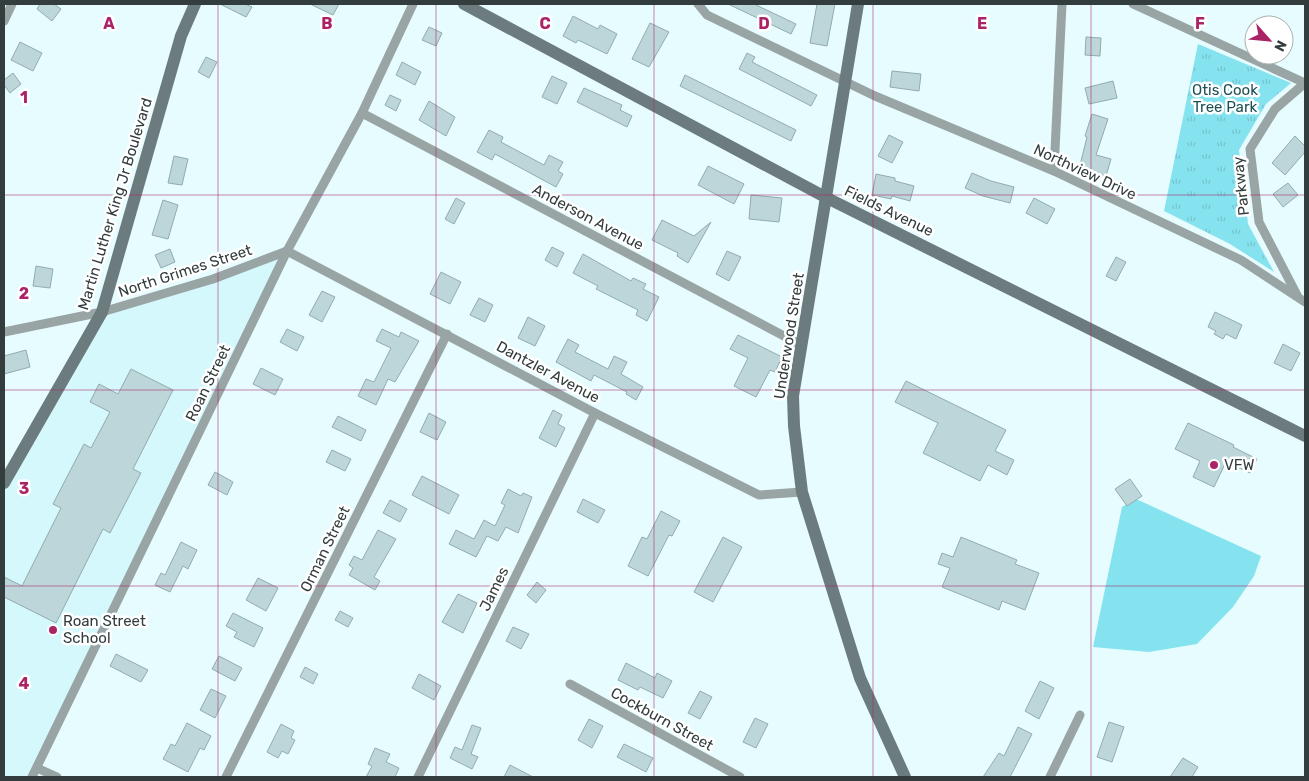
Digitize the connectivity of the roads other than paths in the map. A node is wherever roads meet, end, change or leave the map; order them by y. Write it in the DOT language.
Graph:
graph roads {
  1 [pos="12,4"];
  2 [pos="195,4"];
  3 [pos="413,4"];
  4 [pos="698,4"];
  5 [pos="858,4"];
  6 [pos="1062,4"];
  7 [pos="1133,4"];
  8 [pos="471,5"];
  9 [pos="4,21"];
  10 [pos="844,81"];
  11 [pos="1305,83"];
  12 [pos="362,113"];
  13 [pos="1054,171"];
  14 [pos="827,198"];
  15 [pos="287,251"];
  16 [pos="1302,300"];
  17 [pos="102,312"];
  18 [pos="4,332"];
  19 [pos="447,334"];
  20 [pos="801,345"];
  21 [pos="595,413"];
  22 [pos="1305,436"];
  23 [pos="4,483"];
  24 [pos="802,492"];
  25 [pos="570,684"];
  26 [pos="1080,715"];
  27 [pos="37,768"];
  28 [pos="32,777"];
  29 [pos="57,777"];
  30 [pos="226,777"];
  31 [pos="418,777"];
  32 [pos="740,777"];
  33 [pos="905,777"];
  34 [pos="1050,777"];
  1 -- 9 [label="street"];
  2 -- 17 [label="street, Martin Luther King Jr Boulevard"];
  3 -- 12 [label="street, Roan Street"];
  4 -- 10 [label="street, Northview Drive"];
  5 -- 10 [label="street, Underwood Street"];
  6 -- 13 [label="street"];
  7 -- 11 [label="street"];
  8 -- 14 [label="street, Fields Avenue"];
  10 -- 13 [label="street, Northview Drive"];
  10 -- 14 [label="street, Underwood Street"];
  11 -- 16 [label="street, Parkway"];
  12 -- 15 [label="street, Roan Street"];
  12 -- 20 [label="street, Anderson Avenue"];
  13 -- 16 [label="street, Northview Drive"];
  14 -- 20 [label="street, Underwood Street"];
  14 -- 22 [label="street, Fields Avenue"];
  15 -- 17 [label="street, North Grimes Street"];
  15 -- 19 [label="street, Dantzler Avenue"];
  15 -- 27 [label="street, Roan Street"];
  17 -- 18 [label="street, North Grimes Street"];
  17 -- 23 [label="street, Martin Luther King Jr Boulevard"];
  19 -- 21 [label="street, Dantzler Avenue"];
  19 -- 30 [label="street, Orman Street"];
  20 -- 24 [label="street, Underwood Street"];
  21 -- 24 [label="street, Dantzler Avenue"];
  21 -- 31 [label="street, James"];
  24 -- 33 [label="street, Underwood Street"];
  25 -- 32 [label="street, Cockburn Street"];
  26 -- 34 [label="street"];
  27 -- 28 [label="street, Roan Street"];
  27 -- 29 [label="street"];
}
